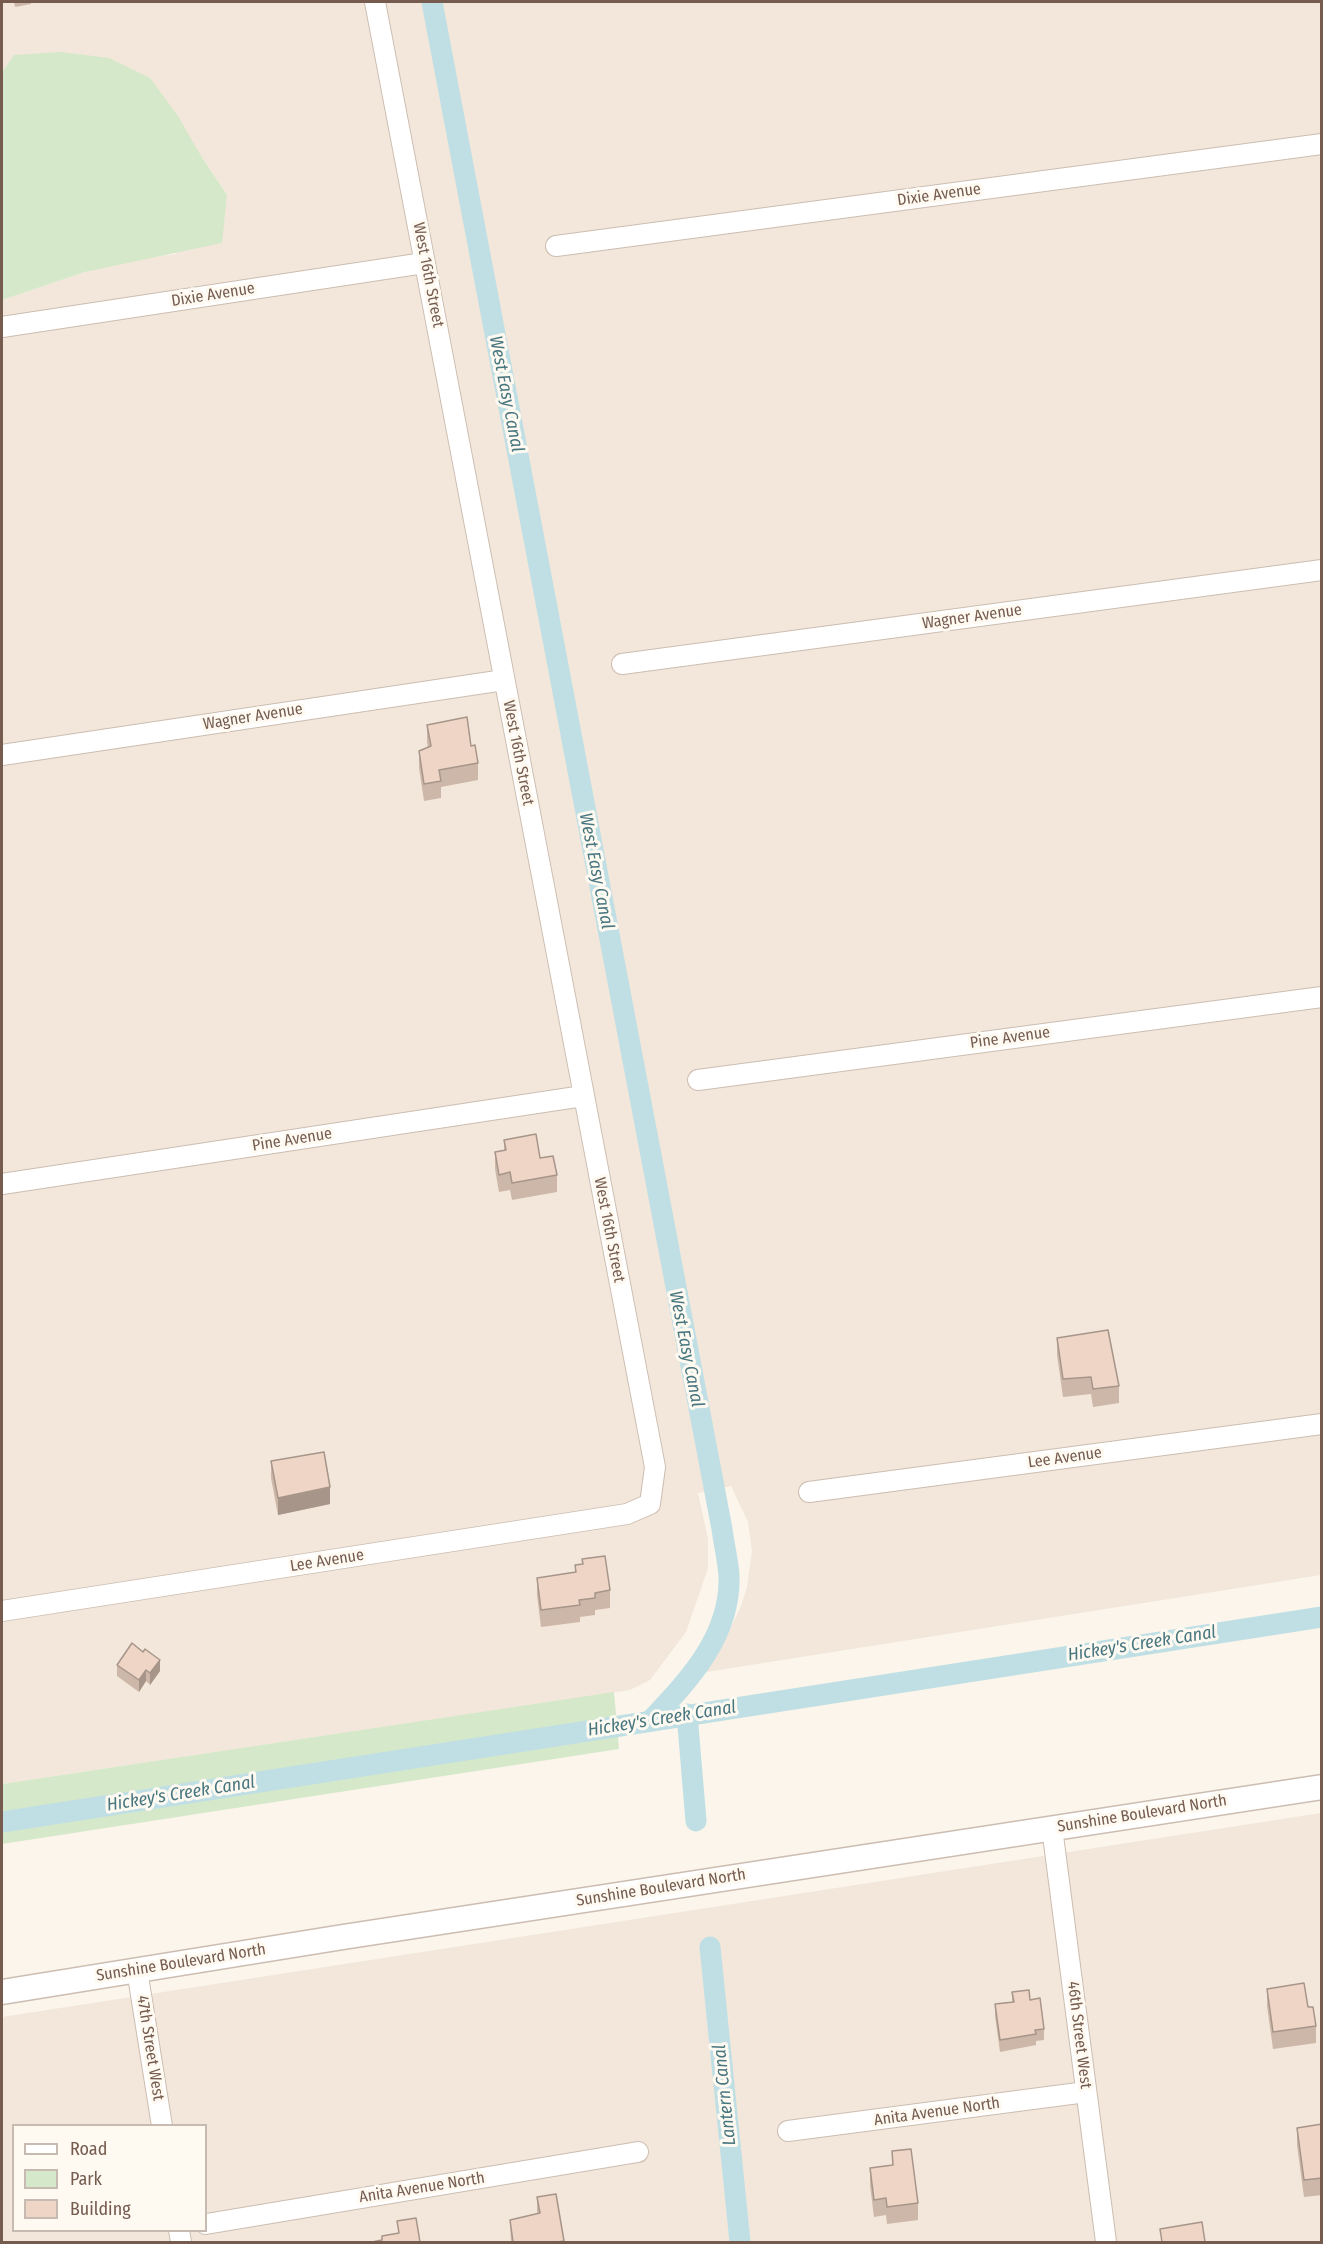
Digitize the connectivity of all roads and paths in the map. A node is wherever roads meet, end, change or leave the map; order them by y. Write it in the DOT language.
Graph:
graph roads {
  1 [pos="375,2"];
  2 [pos="1322,144"];
  3 [pos="556,246"];
  4 [pos="424,263"];
  5 [pos="2,327"];
  6 [pos="1322,570"];
  7 [pos="622,664"];
  8 [pos="504,680"];
  9 [pos="2,755"];
  10 [pos="1322,997"];
  11 [pos="698,1080"];
  12 [pos="583,1096"];
  13 [pos="2,1184"];
  14 [pos="1322,1424"];
  15 [pos="809,1492"];
  16 [pos="650,1504"];
  17 [pos="2,1611"];
  18 [pos="1322,1787"];
  19 [pos="1052,1828"];
  20 [pos="137,1970"];
  21 [pos="2,1992"];
  22 [pos="1086,2092"];
  23 [pos="162,2124"];
  24 [pos="788,2131"];
  25 [pos="638,2152"];
  26 [pos="207,2224"];
  27 [pos="1106,2242"];
  1 -- 4 [label="street, West 16th Street"];
  2 -- 3 [label="street, Dixie Avenue"];
  4 -- 5 [label="street, Dixie Avenue"];
  4 -- 8 [label="street, West 16th Street"];
  6 -- 7 [label="street, Wagner Avenue"];
  8 -- 9 [label="street, Wagner Avenue"];
  8 -- 12 [label="street, West 16th Street"];
  10 -- 11 [label="street, Pine Avenue"];
  12 -- 13 [label="street, Pine Avenue"];
  12 -- 16 [label="street, West 16th Street"];
  14 -- 15 [label="street, Lee Avenue"];
  16 -- 17 [label="street, Lee Avenue"];
  18 -- 19 [label="street, Sunshine Boulevard North"];
  19 -- 20 [label="street, Sunshine Boulevard North"];
  19 -- 22 [label="street, 46th Street West"];
  20 -- 21 [label="street, Sunshine Boulevard North"];
  20 -- 23 [label="street, 47th Street West"];
  22 -- 24 [label="street, Anita Avenue North"];
  22 -- 27 [label="street, 46th Street West"];
  25 -- 26 [label="street, Anita Avenue North"];
}
